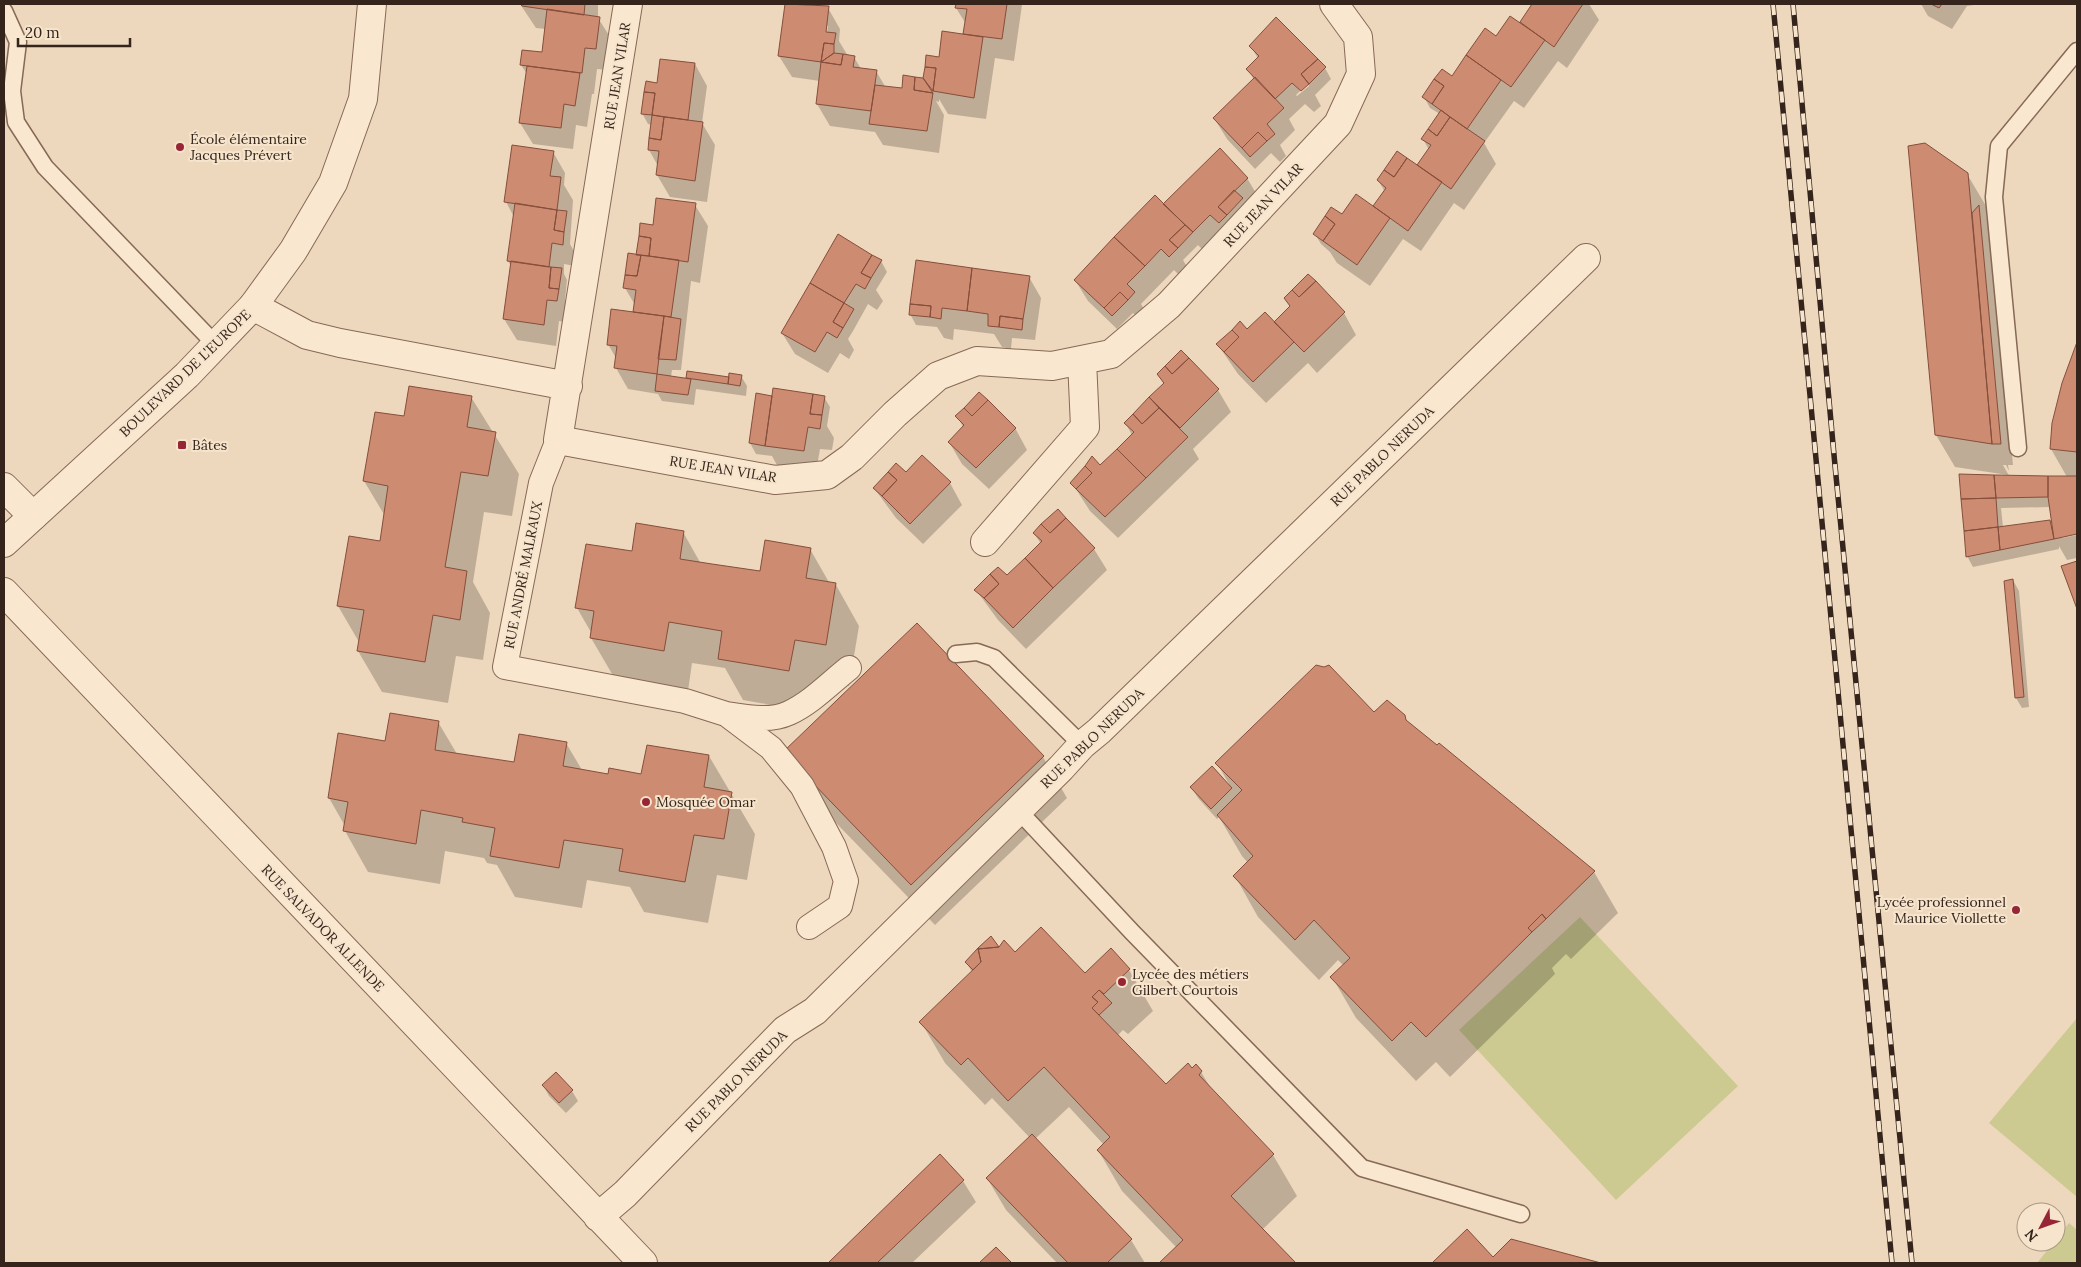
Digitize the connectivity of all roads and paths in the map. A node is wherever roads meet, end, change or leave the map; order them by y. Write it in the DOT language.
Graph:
graph roads {
  1 [pos="372,4"];
  2 [pos="628,4"];
  3 [pos="1334,4"];
  4 [pos="4,11"];
  5 [pos="2077,51"];
  6 [pos="1586,258"];
  7 [pos="253,306"];
  8 [pos="216,345"];
  9 [pos="1082,360"];
  10 [pos="568,386"];
  11 [pos="558,440"];
  12 [pos="2018,448"];
  13 [pos="4,486"];
  14 [pos="33,516"];
  15 [pos="985,542"];
  16 [pos="4,544"];
  17 [pos="4,592"];
  18 [pos="956,654"];
  19 [pos="849,668"];
  20 [pos="726,714"];
  21 [pos="1082,745"];
  22 [pos="1017,810"];
  23 [pos="809,927"];
  24 [pos="1521,1214"];
  25 [pos="598,1217"];
  26 [pos="643,1263"];
  1 -- 7 [label="street, BOULEVARD DE L'EUROPE"];
  2 -- 10 [label="street, RUE JEAN VILAR"];
  3 -- 9 [label="street, RUE JEAN VILAR"];
  4 -- 8 [label="lane"];
  5 -- 12 [label="lane"];
  6 -- 21 [label="street, RUE PABLO NERUDA"];
  7 -- 8 [label="street, BOULEVARD DE L'EUROPE"];
  7 -- 10 [label="street"];
  8 -- 14 [label="street, BOULEVARD DE L'EUROPE"];
  9 -- 11 [label="street, RUE JEAN VILAR"];
  9 -- 15 [label="street"];
  10 -- 11 [label="street, RUE JEAN VILAR"];
  11 -- 20 [label="street, RUE ANDRÉ MALRAUX"];
  13 -- 14 [label="street"];
  14 -- 16 [label="street, BOULEVARD DE L'EUROPE"];
  17 -- 25 [label="street, RUE SALVADOR ALLENDE"];
  18 -- 21 [label="lane"];
  19 -- 20 [label="street, RUE ANDRÉ MALRAUX"];
  20 -- 23 [label="street, RUE ANDRÉ MALRAUX"];
  21 -- 22 [label="street, RUE PABLO NERUDA"];
  22 -- 24 [label="lane"];
  22 -- 25 [label="street, RUE PABLO NERUDA"];
  25 -- 26 [label="street, RUE SALVADOR ALLENDE"];
}
